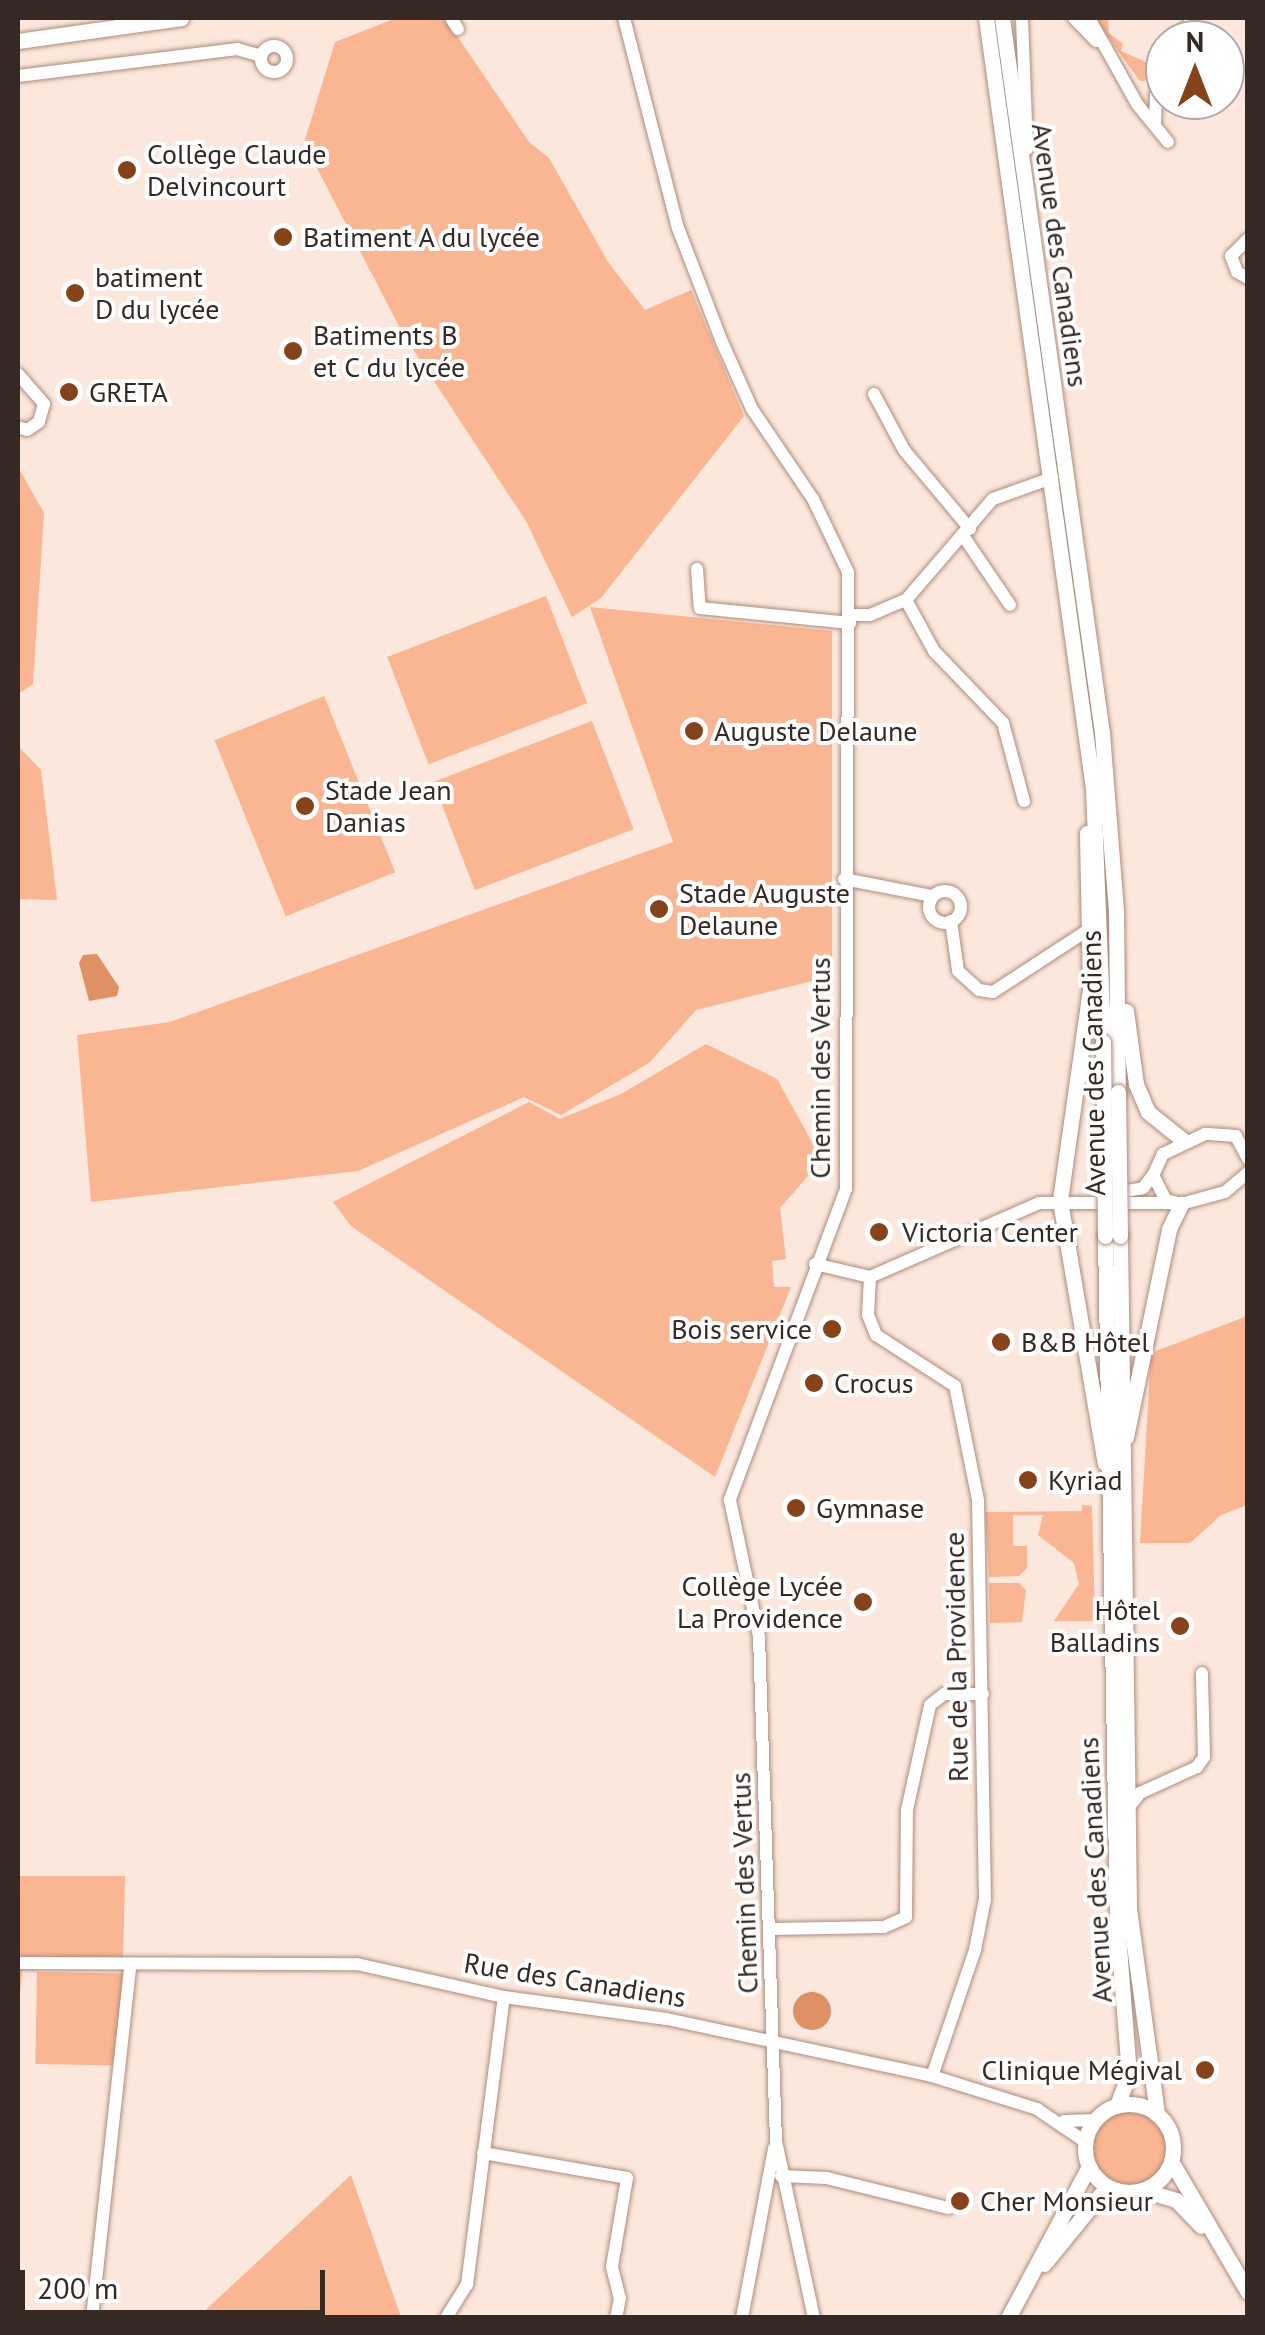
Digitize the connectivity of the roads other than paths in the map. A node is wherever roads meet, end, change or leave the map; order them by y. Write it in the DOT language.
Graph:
graph roads {
  1 [pos="180,18"];
  2 [pos="624,18"];
  3 [pos="986,18"];
  4 [pos="1002,18"];
  5 [pos="1022,18"];
  6 [pos="1074,18"];
  7 [pos="1089,18"];
  8 [pos="18,42"];
  9 [pos="1102,47"];
  10 [pos="261,56"];
  11 [pos="18,76"];
  12 [pos="1131,86"];
  13 [pos="1145,90"];
  14 [pos="1155,120"];
  15 [pos="1155,124"];
  16 [pos="1168,142"];
  17 [pos="1029,212"];
  18 [pos="1248,239"];
  19 [pos="1248,278"];
  20 [pos="18,374"];
  21 [pos="874,394"];
  22 [pos="18,426"];
  23 [pos="1052,478"];
  24 [pos="967,534"];
  25 [pos="698,569"];
  26 [pos="906,600"];
  27 [pos="1010,605"];
  28 [pos="850,619"];
  29 [pos="1094,788"];
  30 [pos="1024,801"];
  31 [pos="844,879"];
  32 [pos="932,896"];
  33 [pos="1116,912"];
  34 [pos="941,923"];
  35 [pos="1088,930"];
  36 [pos="1242,1134"];
  37 [pos="1184,1141"];
  38 [pos="1248,1158"];
  39 [pos="1246,1172"];
  40 [pos="1153,1174"];
  41 [pos="1087,1200"];
  42 [pos="1060,1201"];
  43 [pos="1176,1203"];
  44 [pos="1112,1236"];
  45 [pos="814,1264"];
  46 [pos="870,1277"];
  47 [pos="1124,1440"];
  48 [pos="1108,1472"];
  49 [pos="1202,1673"];
  50 [pos="983,1694"];
  51 [pos="1128,1770"];
  52 [pos="1156,1786"];
  53 [pos="1129,1806"];
  54 [pos="770,1929"];
  55 [pos="18,1964"];
  56 [pos="130,1966"];
  57 [pos="504,1997"];
  58 [pos="775,2043"];
  59 [pos="932,2076"];
  60 [pos="1117,2105"];
  61 [pos="1157,2114"];
  62 [pos="1062,2120"];
  63 [pos="1095,2120"];
  64 [pos="776,2141"];
  65 [pos="1084,2141"];
  66 [pos="483,2153"];
  67 [pos="1171,2161"];
  68 [pos="1089,2166"];
  69 [pos="781,2176"];
  70 [pos="1116,2190"];
  71 [pos="1143,2190"];
  72 [pos="948,2208"];
  73 [pos="1220,2250"];
  74 [pos="1040,2266"];
  75 [pos="1248,2292"];
  76 [pos="92,2318"];
  77 [pos="446,2318"];
  78 [pos="616,2318"];
  79 [pos="742,2318"];
  80 [pos="814,2318"];
  81 [pos="1008,2318"];
  1 -- 8 [label="main road"];
  2 -- 28 [label="street, Chemin des Vertus"];
  3 -- 23 [label="main road, Avenue des Canadiens"];
  4 -- 17 [label="main road, Avenue des Canadiens"];
  5 -- 17 [label="street"];
  6 -- 9 [label="street"];
  7 -- 9 [label="street"];
  9 -- 12 [label="street"];
  10 -- 11 [label="street"];
  12 -- 13 [label="street"];
  12 -- 15 [label="street"];
  14 -- 15 [label="street"];
  15 -- 16 [label="street"];
  17 -- 33 [label="main road, Avenue des Canadiens"];
  18 -- 19 [label="street"];
  20 -- 22 [label="street"];
  21 -- 24 [label="street"];
  23 -- 24 [label="street"];
  23 -- 29 [label="main road, Avenue des Canadiens"];
  24 -- 26 [label="street"];
  24 -- 27 [label="street"];
  25 -- 28 [label="street"];
  26 -- 28 [label="street"];
  26 -- 30 [label="street"];
  28 -- 31 [label="street, Chemin des Vertus"];
  29 -- 35 [label="main road"];
  29 -- 44 [label="main road, Avenue des Canadiens, bridge"];
  31 -- 32 [label="street"];
  31 -- 45 [label="street, Chemin des Vertus"];
  32 -- 34 [label="street"];
  32 -- 34 [label="street"];
  33 -- 37 [label="main road"];
  33 -- 44 [label="main road, Avenue des Canadiens, bridge"];
  34 -- 35 [label="street"];
  35 -- 42 [label="main road"];
  36 -- 37 [label="street"];
  36 -- 38 [label="street"];
  37 -- 40 [label="street"];
  39 -- 43 [label="street"];
  40 -- 41 [label="street"];
  40 -- 43 [label="street"];
  41 -- 42 [label="street"];
  41 -- 43 [label="street"];
  42 -- 46 [label="street"];
  42 -- 48 [label="main road"];
  43 -- 47 [label="main road"];
  44 -- 47 [label="main road, Avenue des Canadiens"];
  44 -- 48 [label="main road, Avenue des Canadiens"];
  45 -- 46 [label="street"];
  45 -- 54 [label="street, Chemin des Vertus"];
  46 -- 50 [label="street, Rue de la Providence"];
  47 -- 51 [label="main road, Avenue des Canadiens"];
  48 -- 60 [label="main road, Avenue des Canadiens"];
  49 -- 52 [label="street"];
  50 -- 54 [label="street"];
  50 -- 59 [label="street, Rue de la Providence"];
  51 -- 52 [label="street"];
  51 -- 53 [label="main road, Avenue des Canadiens"];
  52 -- 53 [label="street"];
  53 -- 61 [label="main road, Avenue des Canadiens"];
  54 -- 58 [label="street, Chemin des Vertus"];
  55 -- 56 [label="street, Rue des Canadiens"];
  56 -- 57 [label="street, Rue des Canadiens"];
  56 -- 76 [label="street"];
  57 -- 58 [label="street, Rue des Canadiens"];
  57 -- 66 [label="street"];
  58 -- 59 [label="street, Rue des Canadiens"];
  58 -- 64 [label="street, Chemin des Vertus"];
  59 -- 62 [label="street, Rue des Canadiens"];
  60 -- 61 [label="main road"];
  60 -- 63 [label="main road"];
  61 -- 67 [label="main road"];
  62 -- 63 [label="street, Rue des Canadiens"];
  62 -- 65 [label="street, Rue des Canadiens"];
  63 -- 65 [label="main road"];
  64 -- 69 [label="street, Chemin des Vertus"];
  64 -- 79 [label="street"];
  65 -- 68 [label="main road"];
  66 -- 77 [label="street"];
  66 -- 78 [label="street"];
  67 -- 71 [label="main road"];
  67 -- 73 [label="main road"];
  68 -- 70 [label="main road"];
  68 -- 74 [label="main road"];
  69 -- 72 [label="street"];
  69 -- 80 [label="street, Chemin des Vertus"];
  70 -- 71 [label="main road"];
  70 -- 74 [label="main road"];
  71 -- 73 [label="main road"];
  73 -- 75 [label="main road"];
  74 -- 81 [label="main road"];
}
